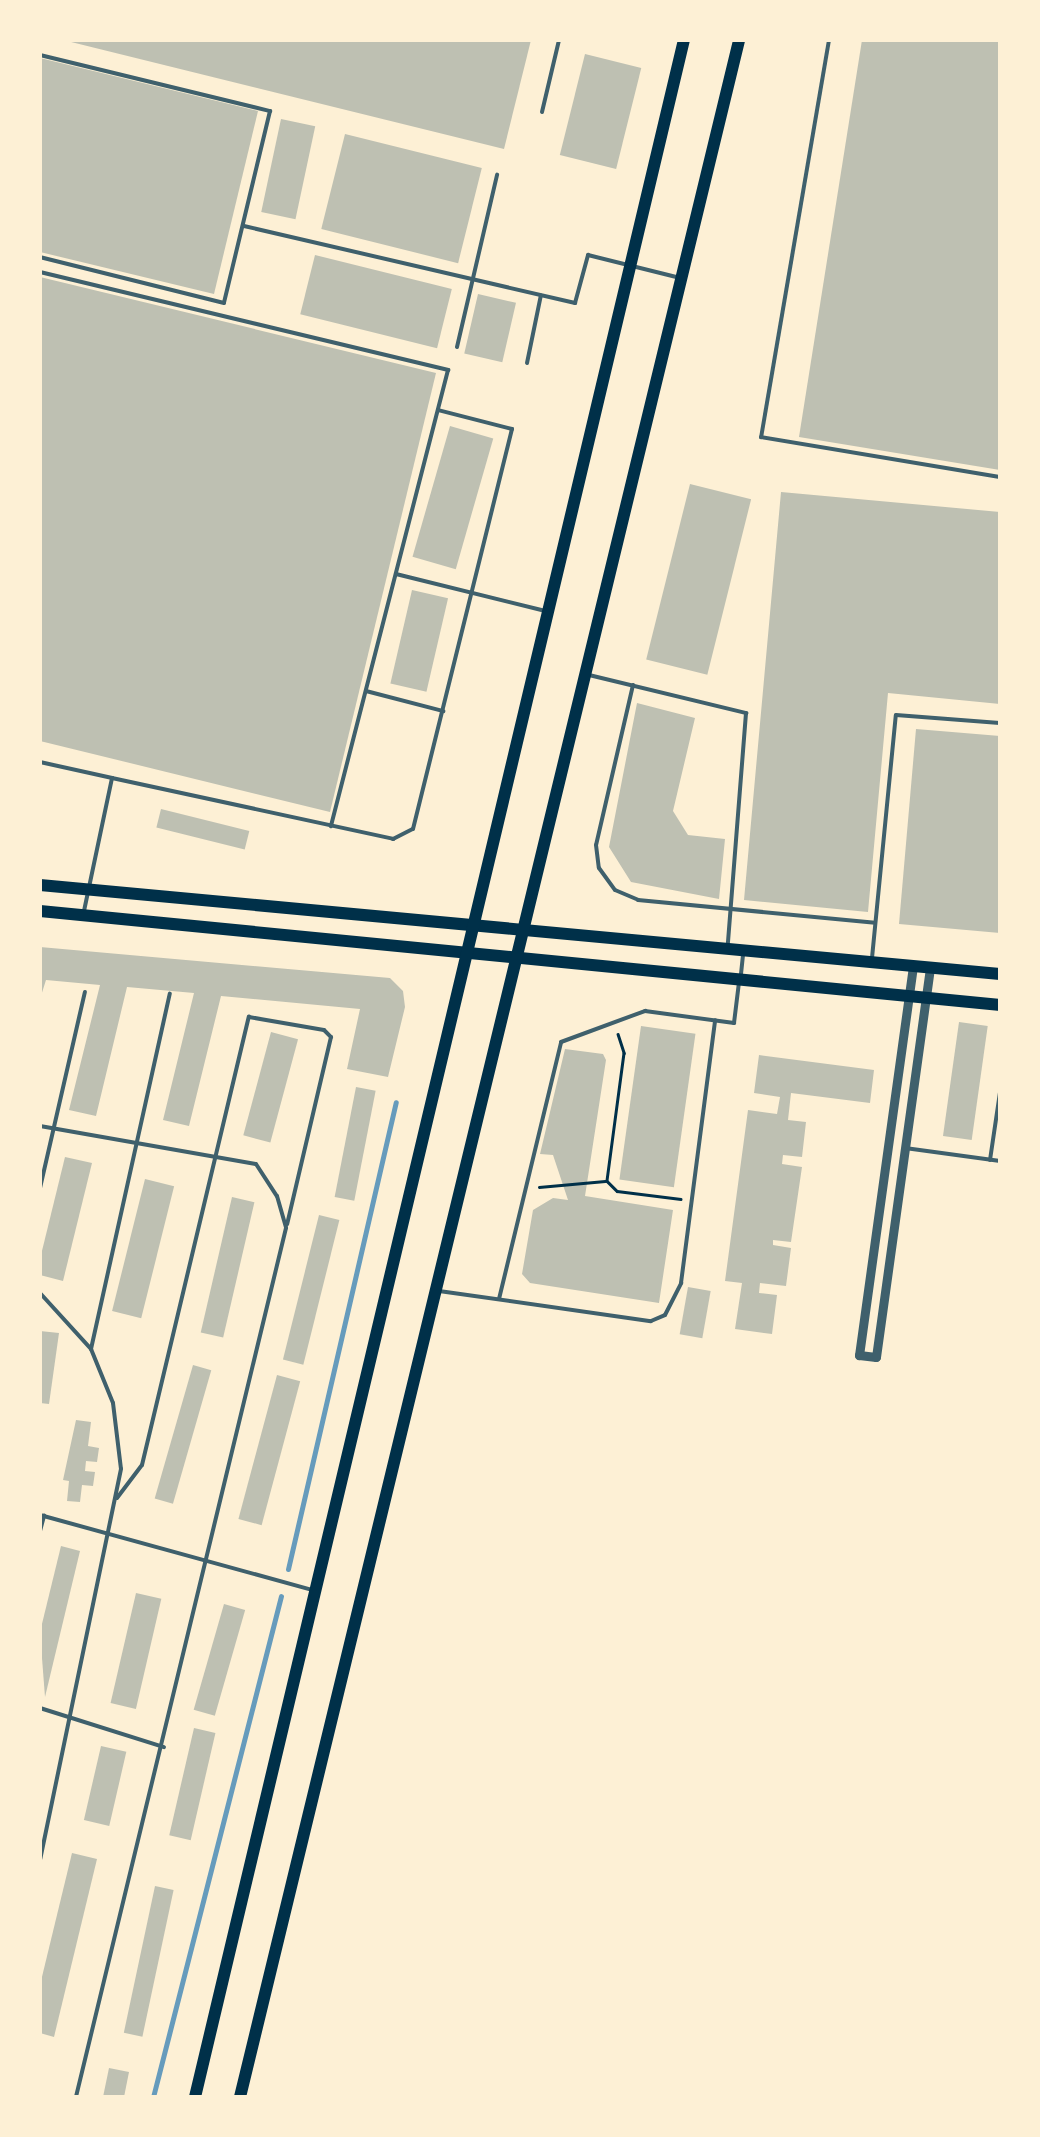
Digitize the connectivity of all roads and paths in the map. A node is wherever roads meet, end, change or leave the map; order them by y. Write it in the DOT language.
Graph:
graph roads {
  1 [pos="559,40"];
  2 [pos="684,40"];
  3 [pos="739,40"];
  4 [pos="830,40"];
  5 [pos="40,55"];
  6 [pos="542,112"];
  7 [pos="497,175"];
  8 [pos="244,226"];
  9 [pos="40,257"];
  10 [pos="629,266"];
  11 [pos="40,272"];
  12 [pos="681,278"];
  13 [pos="472,280"];
  14 [pos="541,295"];
  15 [pos="457,346"];
  16 [pos="526,362"];
  17 [pos="438,410"];
  18 [pos="1000,478"];
  19 [pos="396,574"];
  20 [pos="472,593"];
  21 [pos="546,611"];
  22 [pos="584,674"];
  23 [pos="633,685"];
  24 [pos="366,690"];
  25 [pos="443,711"];
  26 [pos="1000,724"];
  27 [pos="40,762"];
  28 [pos="112,778"];
  29 [pos="331,826"];
  30 [pos="40,885"];
  31 [pos="89,890"];
  32 [pos="731,910"];
  33 [pos="40,912"];
  34 [pos="83,916"];
  35 [pos="875,923"];
  36 [pos="470,924"];
  37 [pos="522,929"];
  38 [pos="727,949"];
  39 [pos="744,950"];
  40 [pos="464,952"];
  41 [pos="514,961"];
  42 [pos="871,962"];
  43 [pos="913,966"];
  44 [pos="930,968"];
  45 [pos="1000,974"];
  46 [pos="740,981"];
  47 [pos="86,992"];
  48 [pos="170,994"];
  49 [pos="908,997"];
  50 [pos="926,998"];
  51 [pos="1000,1005"];
  52 [pos="612,1020"];
  53 [pos="714,1020"];
  54 [pos="1000,1092"];
  55 [pos="40,1126"];
  56 [pos="54,1128"];
  57 [pos="137,1142"];
  58 [pos="905,1148"];
  59 [pos="216,1154"];
  60 [pos="886,1159"];
  61 [pos="990,1160"];
  62 [pos="904,1161"];
  63 [pos="1000,1161"];
  64 [pos="607,1181"];
  65 [pos="40,1188"];
  66 [pos="526,1190"];
  67 [pos="691,1200"];
  68 [pos="879,1214"];
  69 [pos="896,1217"];
  70 [pos="286,1228"];
  71 [pos="434,1290"];
  72 [pos="40,1293"];
  73 [pos="500,1299"];
  74 [pos="91,1349"];
  75 [pos="117,1498"];
  76 [pos="42,1515"];
  77 [pos="40,1531"];
  78 [pos="112,1535"];
  79 [pos="208,1562"];
  80 [pos="317,1591"];
  81 [pos="40,1708"];
  82 [pos="72,1718"];
  83 [pos="165,1748"];
  84 [pos="40,1859"];
  85 [pos="76,2097"];
  86 [pos="196,2097"];
  87 [pos="240,2097"];
  1 -- 6 [label="lane"];
  2 -- 10 [label="main road"];
  3 -- 12 [label="main road"];
  4 -- 18 [label="lane"];
  5 -- 8 [label="lane"];
  7 -- 13 [label="lane"];
  8 -- 9 [label="lane"];
  8 -- 13 [label="lane"];
  10 -- 12 [label="lane"];
  10 -- 14 [label="lane"];
  10 -- 21 [label="main road"];
  11 -- 17 [label="lane"];
  12 -- 22 [label="main road"];
  13 -- 14 [label="lane"];
  13 -- 15 [label="lane"];
  14 -- 16 [label="lane"];
  17 -- 19 [label="lane"];
  17 -- 20 [label="lane"];
  19 -- 20 [label="lane"];
  19 -- 24 [label="lane"];
  20 -- 21 [label="lane"];
  20 -- 25 [label="lane"];
  21 -- 36 [label="main road"];
  22 -- 23 [label="lane"];
  22 -- 37 [label="main road"];
  23 -- 32 [label="lane"];
  23 -- 32 [label="lane"];
  24 -- 25 [label="lane"];
  24 -- 29 [label="lane"];
  25 -- 29 [label="lane"];
  26 -- 35 [label="lane"];
  27 -- 28 [label="lane"];
  28 -- 29 [label="lane"];
  28 -- 31 [label="lane"];
  30 -- 31 [label="main road"];
  31 -- 34 [label="lane"];
  31 -- 36 [label="main road"];
  32 -- 35 [label="lane"];
  32 -- 38 [label="lane"];
  33 -- 34 [label="main road"];
  34 -- 40 [label="main road"];
  35 -- 42 [label="lane"];
  36 -- 37 [label="main road"];
  36 -- 40 [label="main road"];
  37 -- 38 [label="main road"];
  37 -- 41 [label="main road"];
  38 -- 39 [label="main road"];
  39 -- 42 [label="main road"];
  39 -- 46 [label="lane"];
  40 -- 41 [label="main road"];
  40 -- 80 [label="main road"];
  41 -- 46 [label="main road"];
  41 -- 71 [label="main road"];
  42 -- 43 [label="main road"];
  43 -- 44 [label="main road"];
  43 -- 49 [label="street"];
  44 -- 45 [label="main road"];
  44 -- 50 [label="street"];
  46 -- 49 [label="main road"];
  46 -- 53 [label="lane"];
  47 -- 56 [label="lane"];
  48 -- 57 [label="lane"];
  49 -- 50 [label="main road"];
  49 -- 60 [label="street"];
  50 -- 51 [label="main road"];
  50 -- 58 [label="street"];
  52 -- 53 [label="lane"];
  52 -- 64 [label="path"];
  52 -- 66 [label="lane"];
  53 -- 67 [label="lane"];
  54 -- 61 [label="lane"];
  55 -- 56 [label="lane"];
  56 -- 57 [label="lane"];
  56 -- 65 [label="lane"];
  57 -- 59 [label="lane"];
  57 -- 74 [label="lane"];
  58 -- 61 [label="lane"];
  58 -- 62 [label="street"];
  59 -- 70 [label="lane"];
  59 -- 70 [label="lane"];
  59 -- 75 [label="lane"];
  60 -- 62 [label="street"];
  60 -- 68 [label="street"];
  61 -- 63 [label="lane"];
  62 -- 69 [label="street"];
  64 -- 66 [label="path"];
  64 -- 67 [label="path"];
  66 -- 73 [label="lane"];
  67 -- 73 [label="lane"];
  68 -- 69 [label="street"];
  68 -- 69 [label="street"];
  70 -- 79 [label="lane"];
  71 -- 73 [label="lane"];
  71 -- 87 [label="main road"];
  72 -- 74 [label="lane"];
  74 -- 75 [label="lane"];
  75 -- 78 [label="lane"];
  76 -- 77 [label="lane"];
  76 -- 78 [label="lane"];
  78 -- 79 [label="lane"];
  78 -- 82 [label="lane"];
  79 -- 80 [label="lane"];
  79 -- 83 [label="lane"];
  80 -- 86 [label="main road"];
  81 -- 82 [label="lane"];
  82 -- 83 [label="lane"];
  82 -- 84 [label="lane"];
  83 -- 85 [label="lane"];
}
